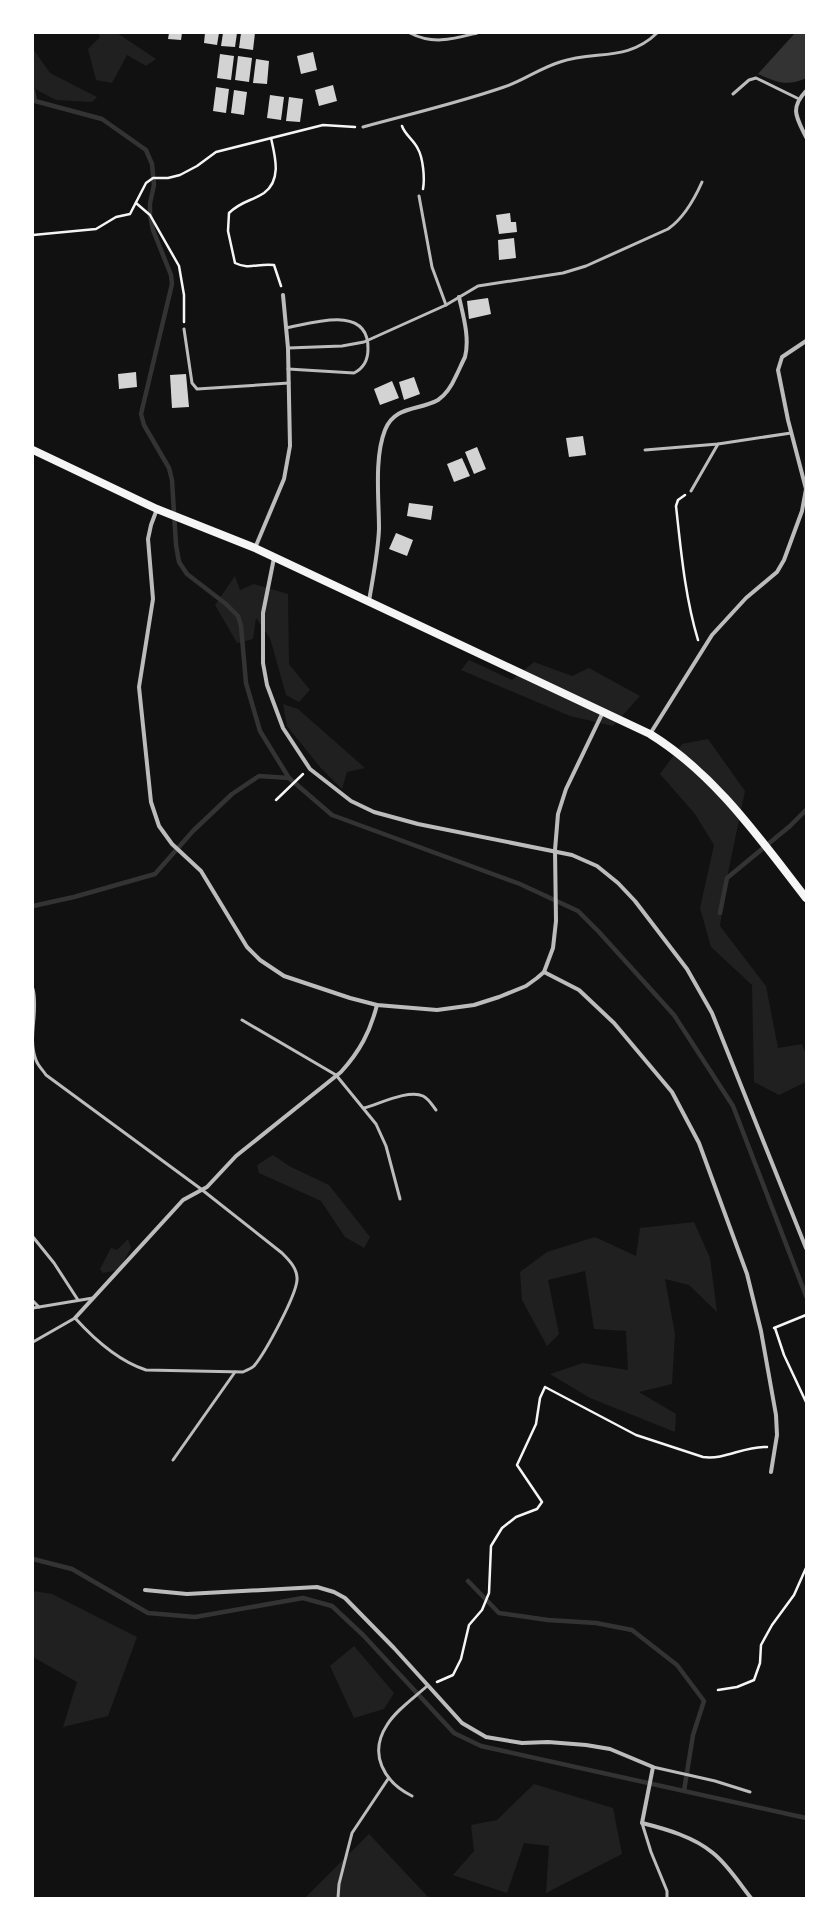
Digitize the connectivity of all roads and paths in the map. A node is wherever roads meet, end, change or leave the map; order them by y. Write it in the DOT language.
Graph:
graph roads {
  1 [pos="410,33"];
  2 [pos="477,33"];
  3 [pos="657,33"];
  4 [pos="806,91"];
  5 [pos="733,94"];
  6 [pos="799,99"];
  7 [pos="399,117"];
  8 [pos="363,127"];
  9 [pos="806,137"];
  10 [pos="271,138"];
  11 [pos="702,182"];
  12 [pos="419,196"];
  13 [pos="136,203"];
  14 [pos="33,235"];
  15 [pos="284,295"];
  16 [pos="459,297"];
  17 [pos="446,305"];
  18 [pos="286,328"];
  19 [pos="184,329"];
  20 [pos="368,340"];
  21 [pos="806,341"];
  22 [pos="288,348"];
  23 [pos="288,369"];
  24 [pos="289,383"];
  25 [pos="791,433"];
  26 [pos="718,444"];
  27 [pos="33,450"];
  28 [pos="645,450"];
  29 [pos="691,491"];
  30 [pos="157,509"];
  31 [pos="255,548"];
  32 [pos="274,558"];
  33 [pos="369,601"];
  34 [pos="701,650"];
  35 [pos="603,712"];
  36 [pos="650,734"];
  37 [pos="303,775"];
  38 [pos="276,800"];
  39 [pos="555,850"];
  40 [pos="806,898"];
  41 [pos="544,972"];
  42 [pos="33,989"];
  43 [pos="377,1005"];
  44 [pos="242,1020"];
  45 [pos="336,1075"];
  46 [pos="364,1108"];
  47 [pos="436,1110"];
  48 [pos="201,1190"];
  49 [pos="400,1198"];
  50 [pos="33,1237"];
  51 [pos="806,1248"];
  52 [pos="93,1298"];
  53 [pos="78,1300"];
  54 [pos="33,1302"];
  55 [pos="39,1306"];
  56 [pos="33,1308"];
  57 [pos="806,1316"];
  58 [pos="75,1318"];
  59 [pos="33,1342"];
  60 [pos="235,1372"];
  61 [pos="806,1402"];
  62 [pos="776,1448"];
  63 [pos="173,1460"];
  64 [pos="771,1472"];
  65 [pos="806,1568"];
  66 [pos="146,1590"];
  67 [pos="427,1686"];
  68 [pos="718,1690"];
  69 [pos="653,1767"];
  70 [pos="388,1779"];
  71 [pos="750,1792"];
  72 [pos="412,1796"];
  73 [pos="642,1823"];
  74 [pos="338,1898"];
  75 [pos="666,1898"];
  76 [pos="751,1898"];
  1 -- 2 [label="lane"];
  3 -- 7 [label="lane"];
  4 -- 6 [label="street"];
  5 -- 6 [label="lane"];
  6 -- 9 [label="street"];
  7 -- 8 [label="lane"];
  7 -- 12 [label="path"];
  8 -- 10 [label="path"];
  10 -- 13 [label="path"];
  10 -- 15 [label="path"];
  11 -- 16 [label="lane"];
  12 -- 17 [label="lane"];
  13 -- 14 [label="path"];
  13 -- 19 [label="path"];
  15 -- 18 [label="street"];
  16 -- 17 [label="lane"];
  16 -- 33 [label="street"];
  17 -- 20 [label="lane"];
  18 -- 20 [label="lane"];
  18 -- 22 [label="street"];
  19 -- 24 [label="lane"];
  20 -- 22 [label="lane"];
  20 -- 23 [label="lane"];
  21 -- 25 [label="street"];
  22 -- 23 [label="street"];
  23 -- 24 [label="street"];
  24 -- 31 [label="street"];
  25 -- 26 [label="lane"];
  25 -- 34 [label="street"];
  26 -- 28 [label="lane"];
  26 -- 29 [label="lane"];
  27 -- 30 [label="main road"];
  29 -- 34 [label="path"];
  30 -- 31 [label="main road"];
  30 -- 43 [label="street"];
  31 -- 32 [label="main road"];
  32 -- 33 [label="main road"];
  32 -- 39 [label="street"];
  33 -- 35 [label="main road"];
  34 -- 36 [label="street"];
  35 -- 36 [label="main road"];
  35 -- 39 [label="street"];
  36 -- 40 [label="main road"];
  37 -- 38 [label="path"];
  39 -- 41 [label="street"];
  39 -- 51 [label="street"];
  41 -- 43 [label="street"];
  41 -- 62 [label="street"];
  42 -- 48 [label="lane"];
  43 -- 45 [label="street"];
  44 -- 45 [label="lane"];
  45 -- 46 [label="lane"];
  45 -- 48 [label="street"];
  46 -- 47 [label="lane"];
  46 -- 49 [label="lane"];
  48 -- 52 [label="street"];
  48 -- 60 [label="lane"];
  50 -- 53 [label="lane"];
  52 -- 53 [label="lane"];
  52 -- 58 [label="street"];
  53 -- 55 [label="lane"];
  54 -- 55 [label="lane"];
  55 -- 56 [label="lane"];
  57 -- 61 [label="path"];
  58 -- 59 [label="lane"];
  58 -- 60 [label="lane"];
  60 -- 63 [label="lane"];
  62 -- 64 [label="street"];
  62 -- 67 [label="path"];
  65 -- 68 [label="path"];
  66 -- 67 [label="street"];
  67 -- 69 [label="street"];
  67 -- 70 [label="lane"];
  69 -- 71 [label="lane"];
  69 -- 73 [label="street"];
  70 -- 72 [label="lane"];
  70 -- 74 [label="lane"];
  73 -- 75 [label="lane"];
  73 -- 76 [label="street"];
}
